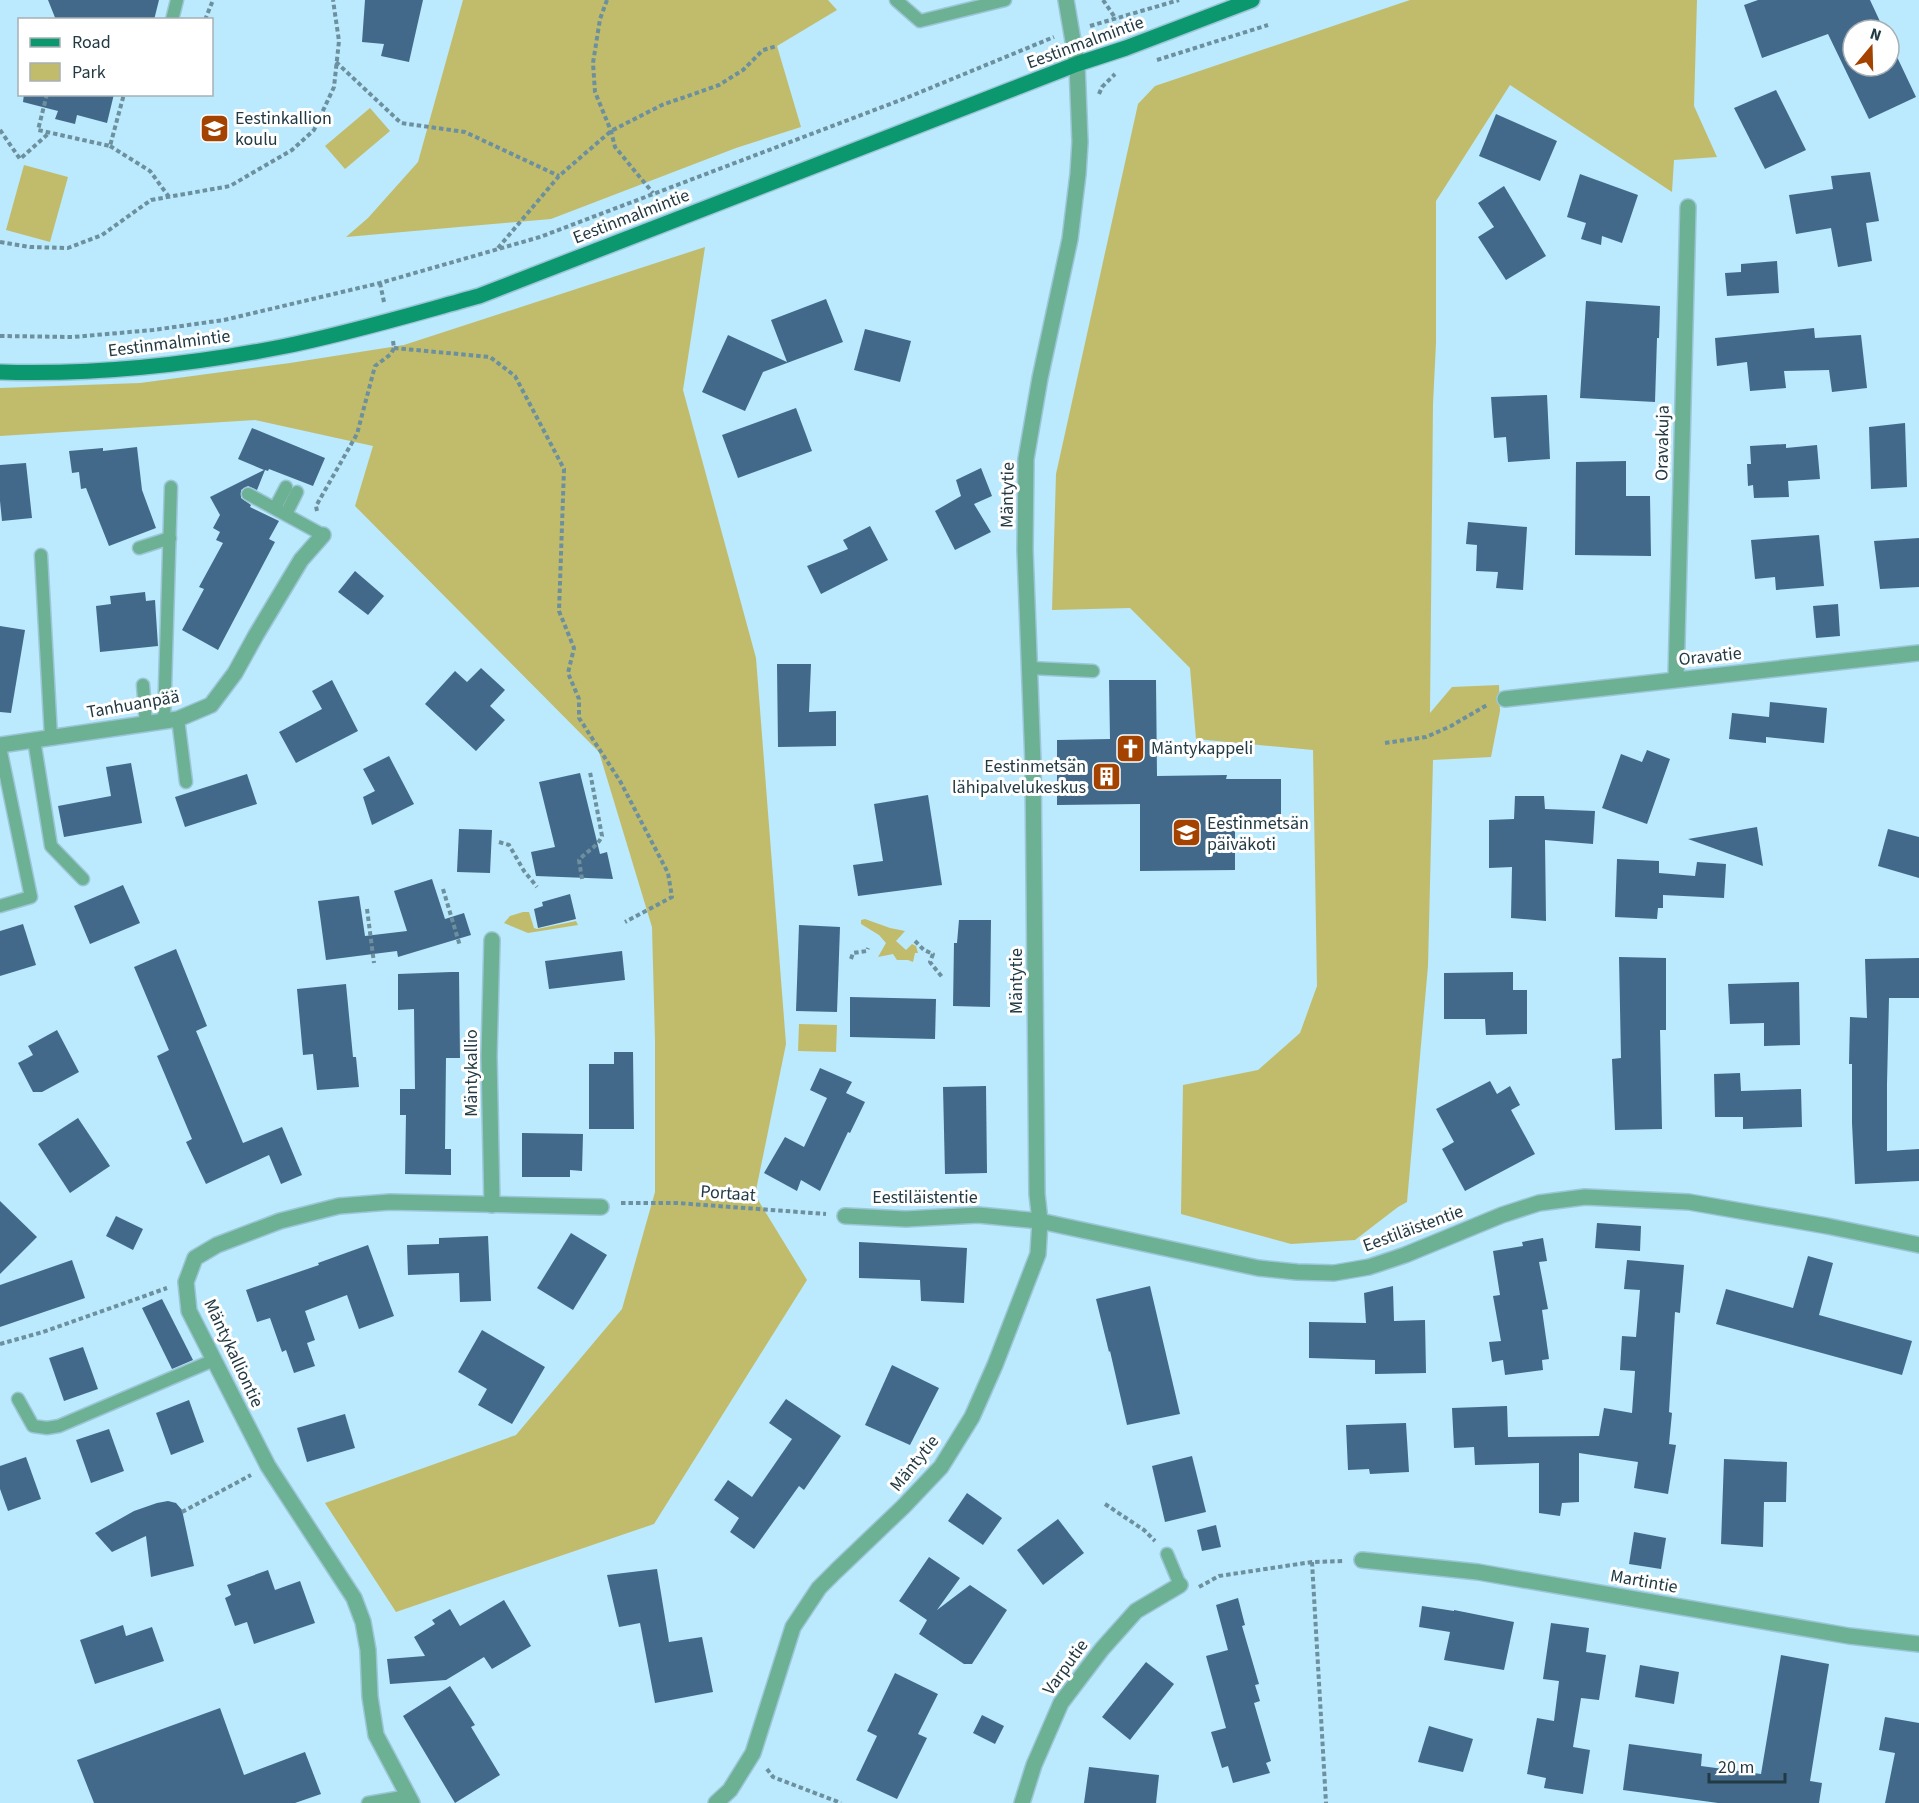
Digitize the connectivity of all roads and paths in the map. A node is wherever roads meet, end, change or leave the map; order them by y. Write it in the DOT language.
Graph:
graph roads {
  1 [pos="177,0"];
  2 [pos="213,0"];
  3 [pos="333,0"];
  4 [pos="607,0"];
  5 [pos="896,0"];
  6 [pos="1005,0"];
  7 [pos="1066,0"];
  8 [pos="1102,0"];
  9 [pos="1179,0"];
  10 [pos="1252,0"];
  11 [pos="172,18"];
  12 [pos="206,18"];
  13 [pos="1116,19"];
  14 [pos="1268,25"];
  15 [pos="1070,31"];
  16 [pos="777,46"];
  17 [pos="1155,61"];
  18 [pos="336,63"];
  19 [pos="1077,64"];
  20 [pos="1124,71"];
  21 [pos="46,96"];
  22 [pos="123,96"];
  23 [pos="1098,96"];
  24 [pos="0,130"];
  25 [pos="611,131"];
  26 [pos="50,133"];
  27 [pos="110,146"];
  28 [pos="559,176"];
  29 [pos="653,194"];
  30 [pos="169,197"];
  31 [pos="1688,207"];
  32 [pos="0,242"];
  33 [pos="498,249"];
  34 [pos="380,283"];
  35 [pos="384,302"];
  36 [pos="0,336"];
  37 [pos="393,341"];
  38 [pos="394,348"];
  39 [pos="0,372"];
  40 [pos="171,487"];
  41 [pos="292,489"];
  42 [pos="248,494"];
  43 [pos="280,511"];
  44 [pos="323,535"];
  45 [pos="170,538"];
  46 [pos="139,548"];
  47 [pos="41,555"];
  48 [pos="1919,652"];
  49 [pos="1030,668"];
  50 [pos="1093,671"];
  51 [pos="1676,679"];
  52 [pos="143,685"];
  53 [pos="1505,699"];
  54 [pos="171,720"];
  55 [pos="146,725"];
  56 [pos="51,737"];
  57 [pos="34,740"];
  58 [pos="1385,743"];
  59 [pos="0,746"];
  60 [pos="590,772"];
  61 [pos="186,782"];
  62 [pos="499,842"];
  63 [pos="83,879"];
  64 [pos="582,879"];
  65 [pos="537,887"];
  66 [pos="443,888"];
  67 [pos="0,906"];
  68 [pos="367,909"];
  69 [pos="625,922"];
  70 [pos="492,940"];
  71 [pos="915,940"];
  72 [pos="460,946"];
  73 [pos="868,948"];
  74 [pos="851,959"];
  75 [pos="374,963"];
  76 [pos="942,977"];
  77 [pos="619,1203"];
  78 [pos="492,1205"];
  79 [pos="601,1207"];
  80 [pos="845,1216"];
  81 [pos="1040,1221"];
  82 [pos="1919,1245"];
  83 [pos="186,1281"];
  84 [pos="0,1344"];
  85 [pos="214,1360"];
  86 [pos="18,1399"];
  87 [pos="254,1473"];
  88 [pos="1105,1504"];
  89 [pos="182,1512"];
  90 [pos="1167,1554"];
  91 [pos="1362,1560"];
  92 [pos="1312,1562"];
  93 [pos="1186,1588"];
  94 [pos="1919,1644"];
  95 [pos="761,1763"];
  96 [pos="410,1800"];
  97 [pos="368,1803"];
  98 [pos="716,1803"];
  99 [pos="842,1803"];
  100 [pos="1022,1803"];
  101 [pos="1326,1803"];
  1 -- 11 [label="lane"];
  2 -- 12 [label="path"];
  3 -- 18 [label="path"];
  4 -- 25 [label="path"];
  5 -- 6 [label="lane"];
  7 -- 15 [label="street, Mäntytie"];
  8 -- 13 [label="path"];
  9 -- 13 [label="path"];
  10 -- 19 [label="street, Eestinmalmintie"];
  13 -- 15 [label="path"];
  14 -- 17 [label="path"];
  15 -- 19 [label="street, Mäntytie"];
  15 -- 29 [label="path"];
  16 -- 25 [label="path"];
  18 -- 28 [label="path"];
  18 -- 30 [label="path"];
  19 -- 39 [label="street, Eestinmalmintie"];
  19 -- 49 [label="street, Mäntytie"];
  20 -- 23 [label="path"];
  21 -- 26 [label="path"];
  22 -- 27 [label="path"];
  24 -- 26 [label="path"];
  25 -- 28 [label="path"];
  25 -- 29 [label="path"];
  26 -- 27 [label="path"];
  27 -- 30 [label="path"];
  28 -- 33 [label="path"];
  29 -- 33 [label="path"];
  30 -- 32 [label="path"];
  31 -- 51 [label="street, Oravakuja"];
  33 -- 34 [label="path"];
  34 -- 35 [label="path"];
  34 -- 36 [label="path"];
  37 -- 38 [label="path"];
  38 -- 44 [label="path"];
  38 -- 69 [label="path"];
  40 -- 45 [label="lane"];
  41 -- 43 [label="lane"];
  42 -- 43 [label="lane"];
  43 -- 44 [label="lane"];
  44 -- 54 [label="street, Tanhuanpää"];
  45 -- 46 [label="lane"];
  45 -- 54 [label="lane"];
  47 -- 56 [label="lane"];
  48 -- 51 [label="street, Oravatie"];
  49 -- 50 [label="lane"];
  49 -- 81 [label="street, Mäntytie"];
  51 -- 53 [label="street, Oravatie"];
  52 -- 55 [label="lane"];
  53 -- 58 [label="path"];
  54 -- 55 [label="street, Tanhuanpää"];
  54 -- 61 [label="lane"];
  55 -- 56 [label="street, Tanhuanpää"];
  56 -- 57 [label="street, Tanhuanpää"];
  57 -- 59 [label="street, Tanhuanpää"];
  57 -- 63 [label="lane"];
  59 -- 67 [label="lane"];
  60 -- 64 [label="path"];
  62 -- 65 [label="path"];
  66 -- 72 [label="path"];
  68 -- 75 [label="path"];
  70 -- 78 [label="street, Mäntykallio"];
  71 -- 76 [label="path"];
  73 -- 74 [label="path"];
  77 -- 80 [label="path, Portaat"];
  78 -- 79 [label="street, Mäntykalliontie"];
  78 -- 83 [label="street, Mäntykalliontie"];
  80 -- 81 [label="street, Eestiläistentie"];
  81 -- 82 [label="street, Eestiläistentie"];
  81 -- 98 [label="street, Mäntytie"];
  83 -- 84 [label="path"];
  83 -- 85 [label="street, Mäntykalliontie"];
  85 -- 86 [label="lane"];
  85 -- 96 [label="street, Mäntykalliontie"];
  87 -- 89 [label="path"];
  88 -- 90 [label="path"];
  90 -- 93 [label="lane"];
  91 -- 92 [label="path"];
  91 -- 94 [label="street, Martintie"];
  92 -- 93 [label="path"];
  92 -- 101 [label="path"];
  93 -- 100 [label="street, Varputie"];
  95 -- 99 [label="path"];
  96 -- 97 [label="lane"];
}
